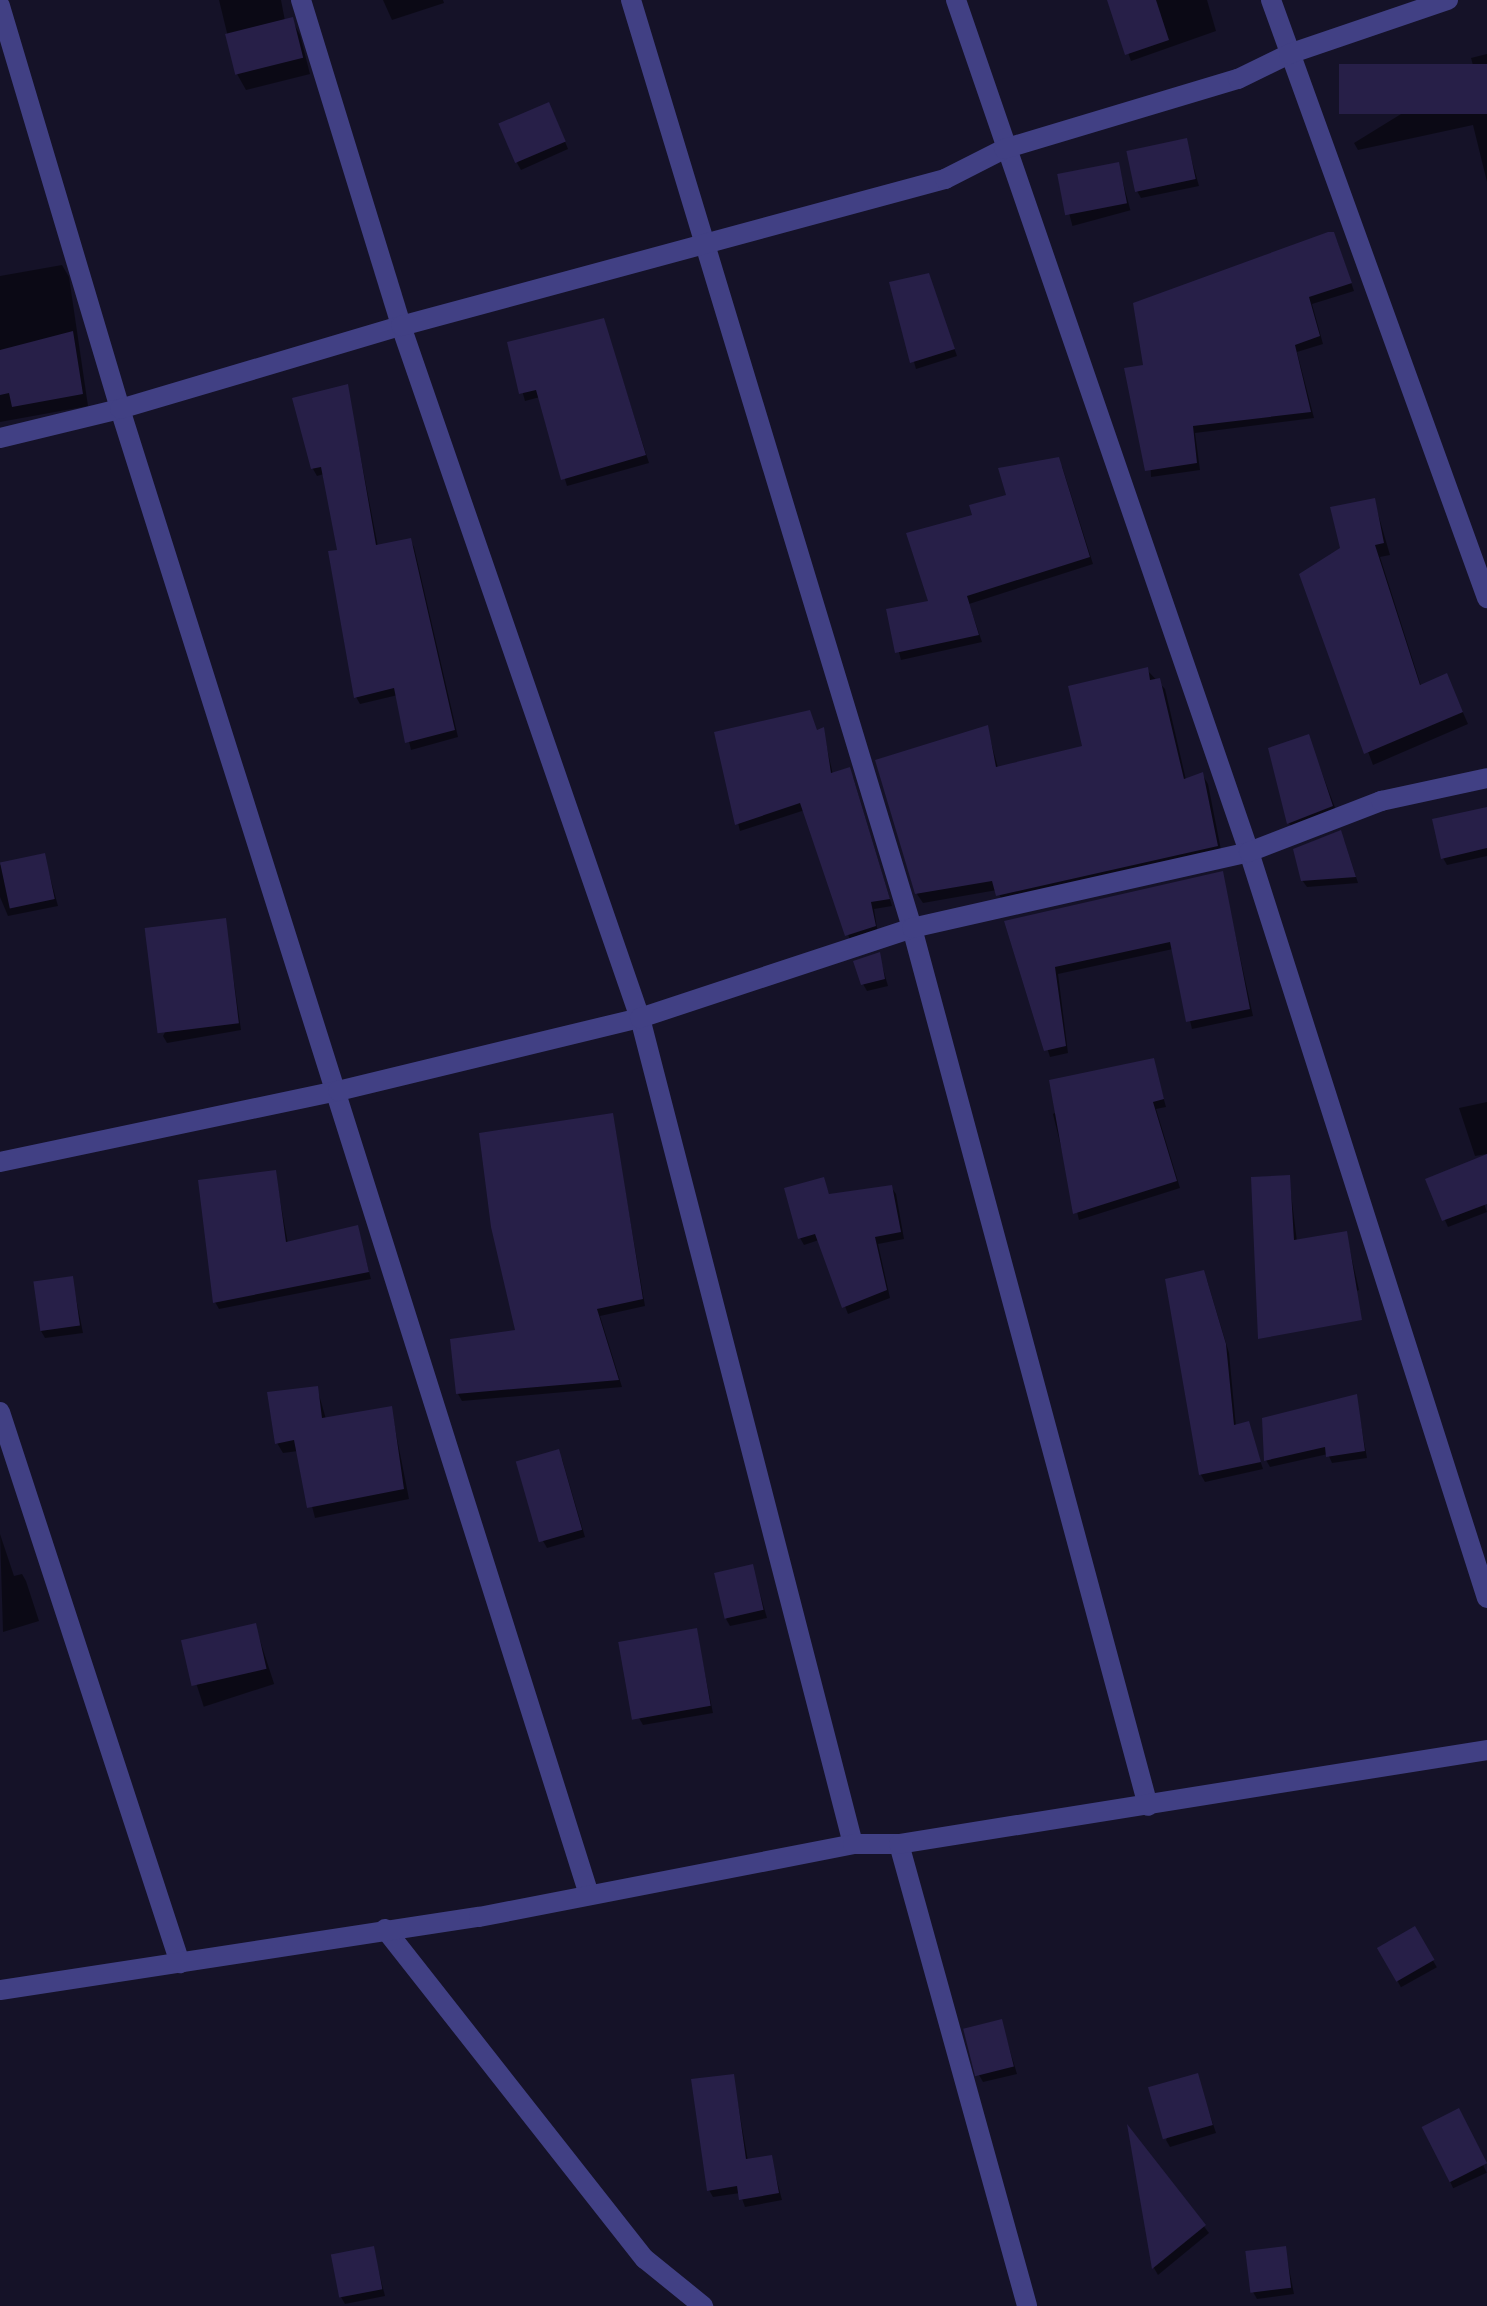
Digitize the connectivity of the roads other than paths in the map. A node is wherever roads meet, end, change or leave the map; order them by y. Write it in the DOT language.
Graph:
graph roads {
  1 [pos="301,0"];
  2 [pos="631,0"];
  3 [pos="956,0"];
  4 [pos="1271,0"];
  5 [pos="1448,0"];
  6 [pos="0,6"];
  7 [pos="1289,54"];
  8 [pos="1004,149"];
  9 [pos="705,242"];
  10 [pos="401,326"];
  11 [pos="120,409"];
  12 [pos="0,438"];
  13 [pos="1487,598"];
  14 [pos="1487,778"];
  15 [pos="1249,852"];
  16 [pos="912,928"];
  17 [pos="640,1018"];
  18 [pos="338,1091"];
  19 [pos="0,1162"];
  20 [pos="0,1412"];
  21 [pos="1487,1598"];
  22 [pos="1487,1750"];
  23 [pos="1148,1806"];
  24 [pos="853,1844"];
  25 [pos="899,1844"];
  26 [pos="589,1895"];
  27 [pos="385,1929"];
  28 [pos="180,1963"];
  29 [pos="0,1990"];
  30 [pos="703,2306"];
  31 [pos="1027,2306"];
  1 -- 10 [label="street"];
  2 -- 9 [label="street"];
  3 -- 8 [label="street"];
  4 -- 7 [label="street"];
  5 -- 7 [label="street"];
  6 -- 11 [label="street"];
  7 -- 8 [label="street"];
  7 -- 13 [label="street"];
  8 -- 9 [label="street"];
  8 -- 15 [label="street"];
  9 -- 10 [label="street"];
  9 -- 16 [label="street"];
  10 -- 11 [label="street"];
  10 -- 17 [label="street"];
  11 -- 12 [label="street"];
  11 -- 18 [label="street"];
  14 -- 15 [label="street"];
  15 -- 16 [label="street"];
  15 -- 21 [label="street"];
  16 -- 17 [label="street"];
  16 -- 23 [label="street"];
  17 -- 18 [label="street"];
  17 -- 24 [label="street"];
  18 -- 19 [label="street"];
  18 -- 26 [label="street"];
  20 -- 28 [label="street"];
  22 -- 23 [label="street"];
  23 -- 25 [label="street"];
  24 -- 25 [label="street"];
  24 -- 26 [label="street"];
  25 -- 31 [label="street"];
  26 -- 27 [label="street"];
  27 -- 28 [label="street"];
  27 -- 30 [label="street"];
  28 -- 29 [label="street"];
}
